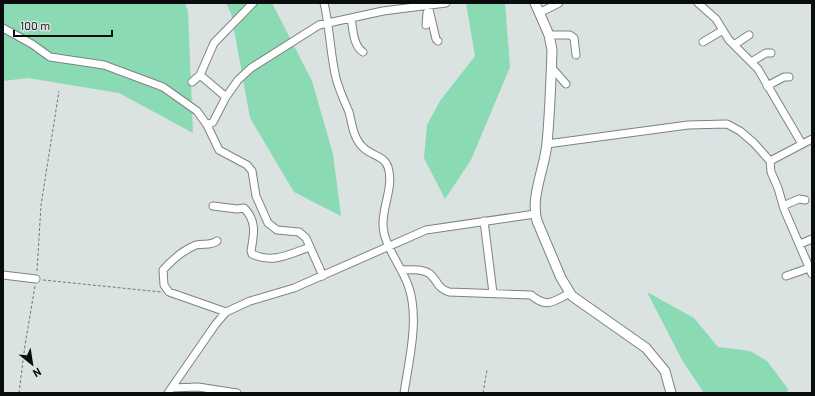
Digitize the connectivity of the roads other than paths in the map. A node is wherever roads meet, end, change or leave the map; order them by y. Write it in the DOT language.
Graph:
graph roads {
  1 [pos="253,3"];
  2 [pos="324,3"];
  3 [pos="382,3"];
  4 [pos="446,3"];
  5 [pos="535,3"];
  6 [pos="559,3"];
  7 [pos="698,3"];
  8 [pos="426,5"];
  9 [pos="383,11"];
  10 [pos="539,13"];
  11 [pos="351,18"];
  12 [pos="328,22"];
  13 [pos="426,25"];
  14 [pos="3,28"];
  15 [pos="723,30"];
  16 [pos="549,35"];
  17 [pos="749,35"];
  18 [pos="438,41"];
  19 [pos="703,42"];
  20 [pos="734,45"];
  21 [pos="363,52"];
  22 [pos="771,53"];
  23 [pos="576,55"];
  24 [pos="751,62"];
  25 [pos="551,67"];
  26 [pos="200,74"];
  27 [pos="789,77"];
  28 [pos="192,82"];
  29 [pos="566,84"];
  30 [pos="767,86"];
  31 [pos="226,97"];
  32 [pos="207,125"];
  33 [pos="812,139"];
  34 [pos="547,144"];
  35 [pos="802,144"];
  36 [pos="770,161"];
  37 [pos="805,200"];
  38 [pos="213,206"];
  39 [pos="783,206"];
  40 [pos="535,214"];
  41 [pos="484,221"];
  42 [pos="812,240"];
  43 [pos="217,241"];
  44 [pos="800,244"];
  45 [pos="390,246"];
  46 [pos="310,247"];
  47 [pos="401,270"];
  48 [pos="811,270"];
  49 [pos="3,275"];
  50 [pos="323,276"];
  51 [pos="786,276"];
  52 [pos="36,279"];
  53 [pos="492,293"];
  54 [pos="570,293"];
  55 [pos="226,312"];
  56 [pos="170,390"];
  57 [pos="237,393"];
  58 [pos="404,393"];
  59 [pos="671,393"];
  1 -- 26 [label="street"];
  2 -- 12 [label="street"];
  3 -- 9 [label="street"];
  4 -- 8 [label="street"];
  5 -- 10 [label="street"];
  6 -- 10 [label="street"];
  7 -- 15 [label="street"];
  8 -- 9 [label="street"];
  8 -- 13 [label="street"];
  8 -- 18 [label="street"];
  9 -- 11 [label="street"];
  10 -- 16 [label="street"];
  11 -- 12 [label="street"];
  11 -- 21 [label="street"];
  12 -- 31 [label="street"];
  12 -- 45 [label="street"];
  14 -- 32 [label="street"];
  15 -- 19 [label="street"];
  15 -- 20 [label="street"];
  16 -- 23 [label="street"];
  16 -- 25 [label="street"];
  17 -- 20 [label="street"];
  20 -- 24 [label="street"];
  22 -- 24 [label="street"];
  24 -- 30 [label="street"];
  25 -- 29 [label="street"];
  25 -- 34 [label="street"];
  26 -- 28 [label="street"];
  26 -- 31 [label="street"];
  27 -- 30 [label="street"];
  30 -- 35 [label="street"];
  31 -- 32 [label="street"];
  32 -- 46 [label="street"];
  33 -- 35 [label="street"];
  34 -- 36 [label="street"];
  34 -- 40 [label="street"];
  35 -- 36 [label="street"];
  36 -- 39 [label="street"];
  37 -- 39 [label="street"];
  38 -- 46 [label="street"];
  39 -- 44 [label="street"];
  40 -- 41 [label="street"];
  40 -- 54 [label="street"];
  41 -- 45 [label="street"];
  41 -- 53 [label="street"];
  42 -- 44 [label="street"];
  43 -- 55 [label="street"];
  44 -- 48 [label="street"];
  45 -- 47 [label="street"];
  45 -- 50 [label="street"];
  46 -- 50 [label="street"];
  47 -- 53 [label="street"];
  47 -- 58 [label="street"];
  48 -- 51 [label="street"];
  49 -- 52 [label="street"];
  50 -- 55 [label="street"];
  53 -- 54 [label="street"];
  54 -- 59 [label="street"];
  55 -- 56 [label="street"];
  56 -- 57 [label="street"];
}
